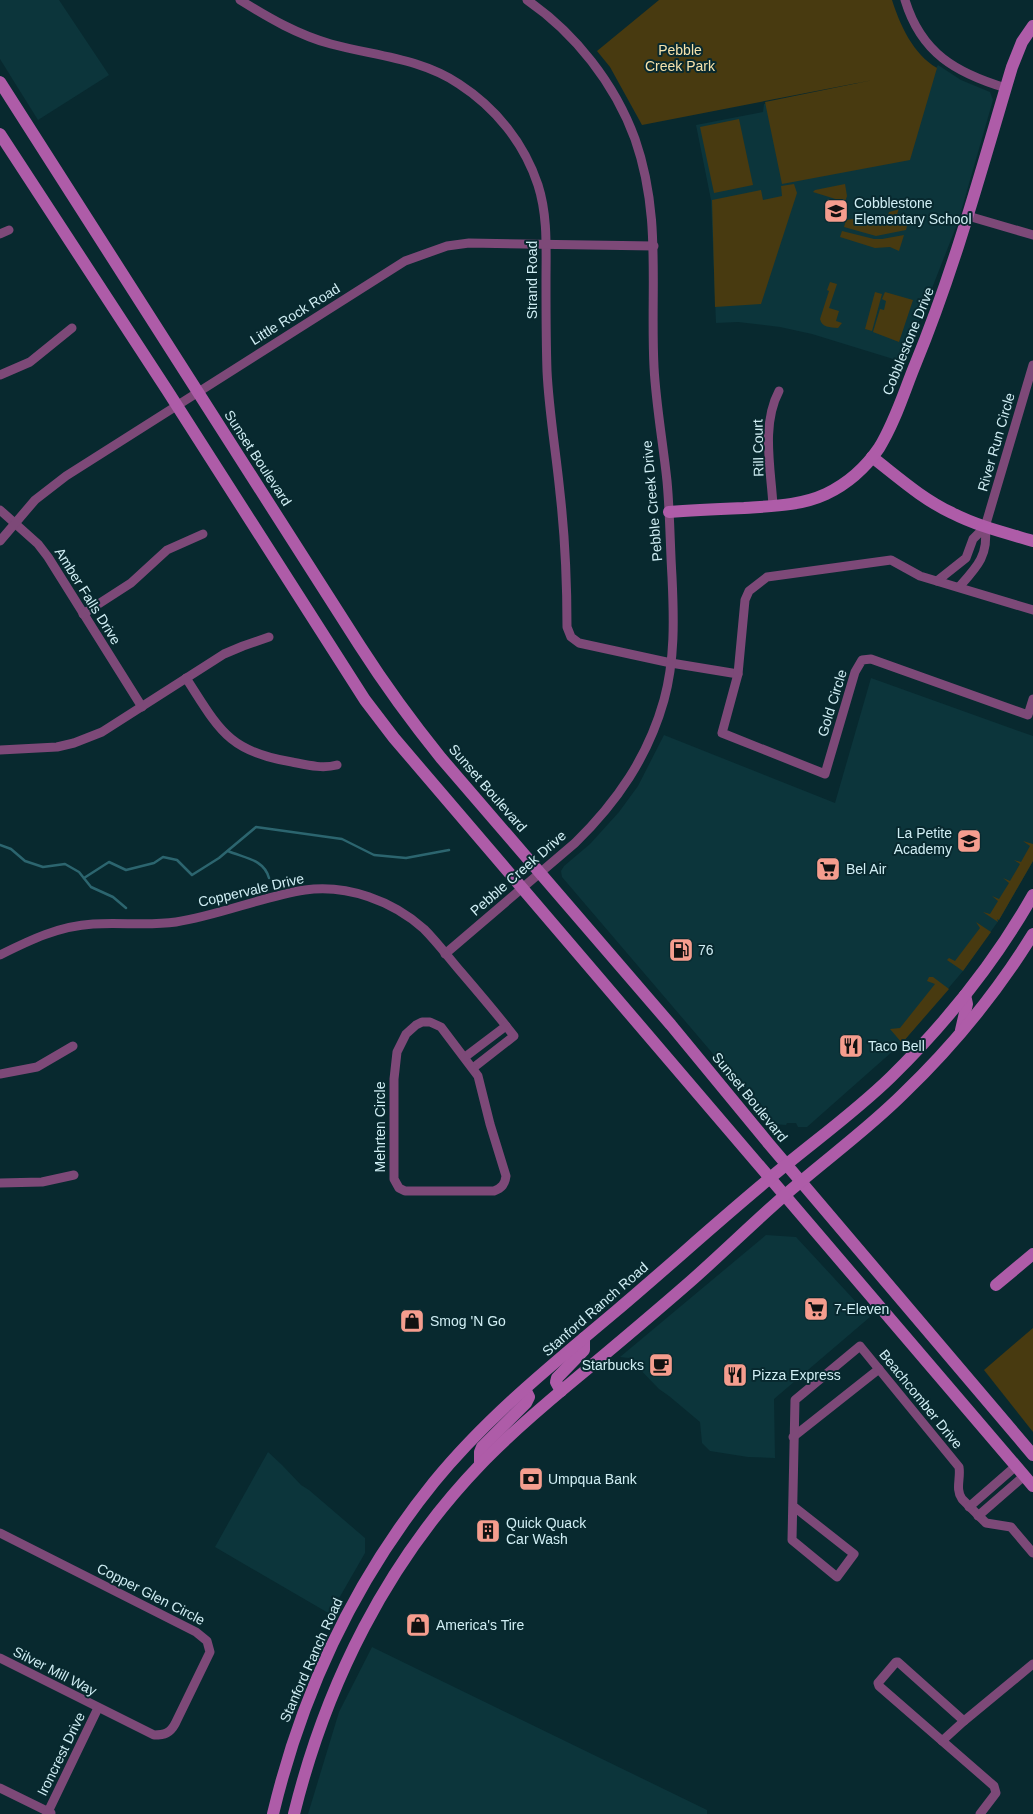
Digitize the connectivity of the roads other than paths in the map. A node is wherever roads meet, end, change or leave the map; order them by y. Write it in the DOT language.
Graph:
graph roads {
  1 [pos="240,0"];
  2 [pos="527,0"];
  3 [pos="905,0"];
  4 [pos="1033,26"];
  5 [pos="0,82"];
  6 [pos="1006,88"];
  7 [pos="0,134"];
  8 [pos="968,216"];
  9 [pos="9,230"];
  10 [pos="0,234"];
  11 [pos="1033,235"];
  12 [pos="547,244"];
  13 [pos="654,246"];
  14 [pos="72,328"];
  15 [pos="1033,365"];
  16 [pos="0,375"];
  17 [pos="779,391"];
  18 [pos="198,392"];
  19 [pos="177,406"];
  20 [pos="872,457"];
  21 [pos="773,506"];
  22 [pos="0,510"];
  23 [pos="669,512"];
  24 [pos="14,522"];
  25 [pos="985,526"];
  26 [pos="202,534"];
  27 [pos="0,541"];
  28 [pos="1033,541"];
  29 [pos="937,581"];
  30 [pos="959,587"];
  31 [pos="1033,610"];
  32 [pos="83,614"];
  33 [pos="269,638"];
  34 [pos="671,663"];
  35 [pos="738,674"];
  36 [pos="186,678"];
  37 [pos="1033,699"];
  38 [pos="142,707"];
  39 [pos="0,750"];
  40 [pos="338,765"];
  41 [pos="540,872"];
  42 [pos="521,889"];
  43 [pos="1033,895"];
  44 [pos="1033,934"];
  45 [pos="445,954"];
  46 [pos="0,955"];
  47 [pos="1008,972"];
  48 [pos="969,990"];
  49 [pos="506,1026"];
  50 [pos="961,1032"];
  51 [pos="488,1040"];
  52 [pos="73,1046"];
  53 [pos="496,1050"];
  54 [pos="465,1057"];
  55 [pos="473,1068"];
  56 [pos="0,1074"];
  57 [pos="786,1165"];
  58 [pos="74,1175"];
  59 [pos="769,1178"];
  60 [pos="800,1182"];
  61 [pos="0,1183"];
  62 [pos="784,1195"];
  63 [pos="1033,1254"];
  64 [pos="996,1286"];
  65 [pos="584,1338"];
  66 [pos="879,1369"];
  67 [pos="525,1389"];
  68 [pos="561,1391"];
  69 [pos="794,1437"];
  70 [pos="1033,1455"];
  71 [pos="480,1464"];
  72 [pos="1020,1471"];
  73 [pos="1033,1486"];
  74 [pos="793,1506"];
  75 [pos="969,1507"];
  76 [pos="978,1516"];
  77 [pos="0,1532"];
  78 [pos="1033,1553"];
  79 [pos="0,1658"];
  80 [pos="1033,1664"];
  81 [pos="98,1708"];
  82 [pos="964,1721"];
  83 [pos="942,1741"];
  84 [pos="0,1788"];
  85 [pos="49,1813"];
  86 [pos="273,1814"];
  87 [pos="294,1814"];
  88 [pos="980,1814"];
  1 -- 12 [label="street, Strand Road"];
  2 -- 13 [label="street, Pebble Creek Drive"];
  3 -- 6 [label="street"];
  4 -- 6 [label="main road, Cobblestone Drive"];
  5 -- 18 [label="main road, Sunset Boulevard"];
  6 -- 8 [label="main road, Cobblestone Drive"];
  7 -- 19 [label="main road"];
  8 -- 11 [label="street"];
  8 -- 20 [label="main road, Cobblestone Drive"];
  9 -- 10 [label="street"];
  12 -- 13 [label="street, Little Rock Road"];
  12 -- 18 [label="street, Little Rock Road"];
  12 -- 34 [label="street, Strand Road"];
  13 -- 23 [label="street, Pebble Creek Drive"];
  14 -- 16 [label="street"];
  15 -- 25 [label="street, River Run Circle"];
  17 -- 21 [label="street, Rill Court"];
  18 -- 19 [label="street, Little Rock Road"];
  18 -- 41 [label="main road, Sunset Boulevard"];
  19 -- 24 [label="street, Little Rock Road"];
  19 -- 42 [label="main road"];
  20 -- 21 [label="main road, Cobblestone Drive"];
  20 -- 25 [label="main road"];
  21 -- 23 [label="main road, Cobblestone Drive"];
  22 -- 24 [label="street, Amber Falls Drive"];
  23 -- 34 [label="street, Pebble Creek Drive"];
  24 -- 27 [label="street, Little Rock Road"];
  24 -- 32 [label="street, Amber Falls Drive"];
  25 -- 28 [label="main road"];
  25 -- 29 [label="street"];
  25 -- 30 [label="street"];
  26 -- 32 [label="street"];
  29 -- 30 [label="street, Gold Circle"];
  29 -- 35 [label="street, Gold Circle"];
  30 -- 31 [label="street, Gold Circle"];
  32 -- 38 [label="street, Amber Falls Drive"];
  33 -- 36 [label="street"];
  34 -- 35 [label="street"];
  34 -- 41 [label="street, Pebble Creek Drive"];
  35 -- 37 [label="street, Gold Circle"];
  36 -- 38 [label="street"];
  36 -- 40 [label="street"];
  38 -- 39 [label="street"];
  41 -- 42 [label="street, Pebble Creek Drive"];
  41 -- 57 [label="main road, Sunset Boulevard"];
  42 -- 45 [label="street, Pebble Creek Drive"];
  42 -- 59 [label="main road"];
  43 -- 48 [label="main road, Stanford Ranch Road"];
  44 -- 47 [label="main road"];
  45 -- 46 [label="street, Coppervale Drive"];
  45 -- 49 [label="street, Coppervale Drive"];
  47 -- 48 [label="main road"];
  47 -- 50 [label="main road"];
  48 -- 50 [label="main road"];
  48 -- 57 [label="main road, Stanford Ranch Road"];
  49 -- 51 [label="street"];
  49 -- 53 [label="street, Coppervale Drive"];
  50 -- 60 [label="main road"];
  51 -- 53 [label="street"];
  51 -- 54 [label="street"];
  52 -- 56 [label="street"];
  53 -- 55 [label="street"];
  54 -- 55 [label="street, Mehrten Circle"];
  54 -- 55 [label="street, Mehrten Circle"];
  57 -- 59 [label="main road, Stanford Ranch Road"];
  57 -- 60 [label="main road, Sunset Boulevard"];
  58 -- 61 [label="street"];
  59 -- 62 [label="main road"];
  59 -- 65 [label="main road, Stanford Ranch Road"];
  60 -- 62 [label="main road"];
  60 -- 70 [label="main road, Sunset Boulevard"];
  62 -- 68 [label="main road"];
  62 -- 72 [label="main road"];
  63 -- 64 [label="main road"];
  65 -- 67 [label="main road, Stanford Ranch Road"];
  65 -- 68 [label="main road"];
  66 -- 69 [label="street"];
  66 -- 69 [label="street, Beachcomber Drive"];
  66 -- 75 [label="street, Beachcomber Drive"];
  67 -- 71 [label="main road"];
  67 -- 86 [label="main road, Stanford Ranch Road"];
  68 -- 71 [label="main road"];
  69 -- 74 [label="street, Beachcomber Drive"];
  71 -- 87 [label="main road"];
  72 -- 73 [label="main road"];
  72 -- 75 [label="street"];
  72 -- 76 [label="street"];
  74 -- 74 [label="street, Beachcomber Drive"];
  75 -- 76 [label="street, Beachcomber Drive"];
  76 -- 78 [label="street, Beachcomber Drive"];
  77 -- 81 [label="street, Copper Glen Circle"];
  79 -- 81 [label="street, Silver Mill Way"];
  80 -- 82 [label="street"];
  81 -- 85 [label="street, Ironcrest Drive"];
  82 -- 83 [label="street"];
  82 -- 83 [label="street"];
  83 -- 88 [label="street"];
  84 -- 85 [label="street"];
}
